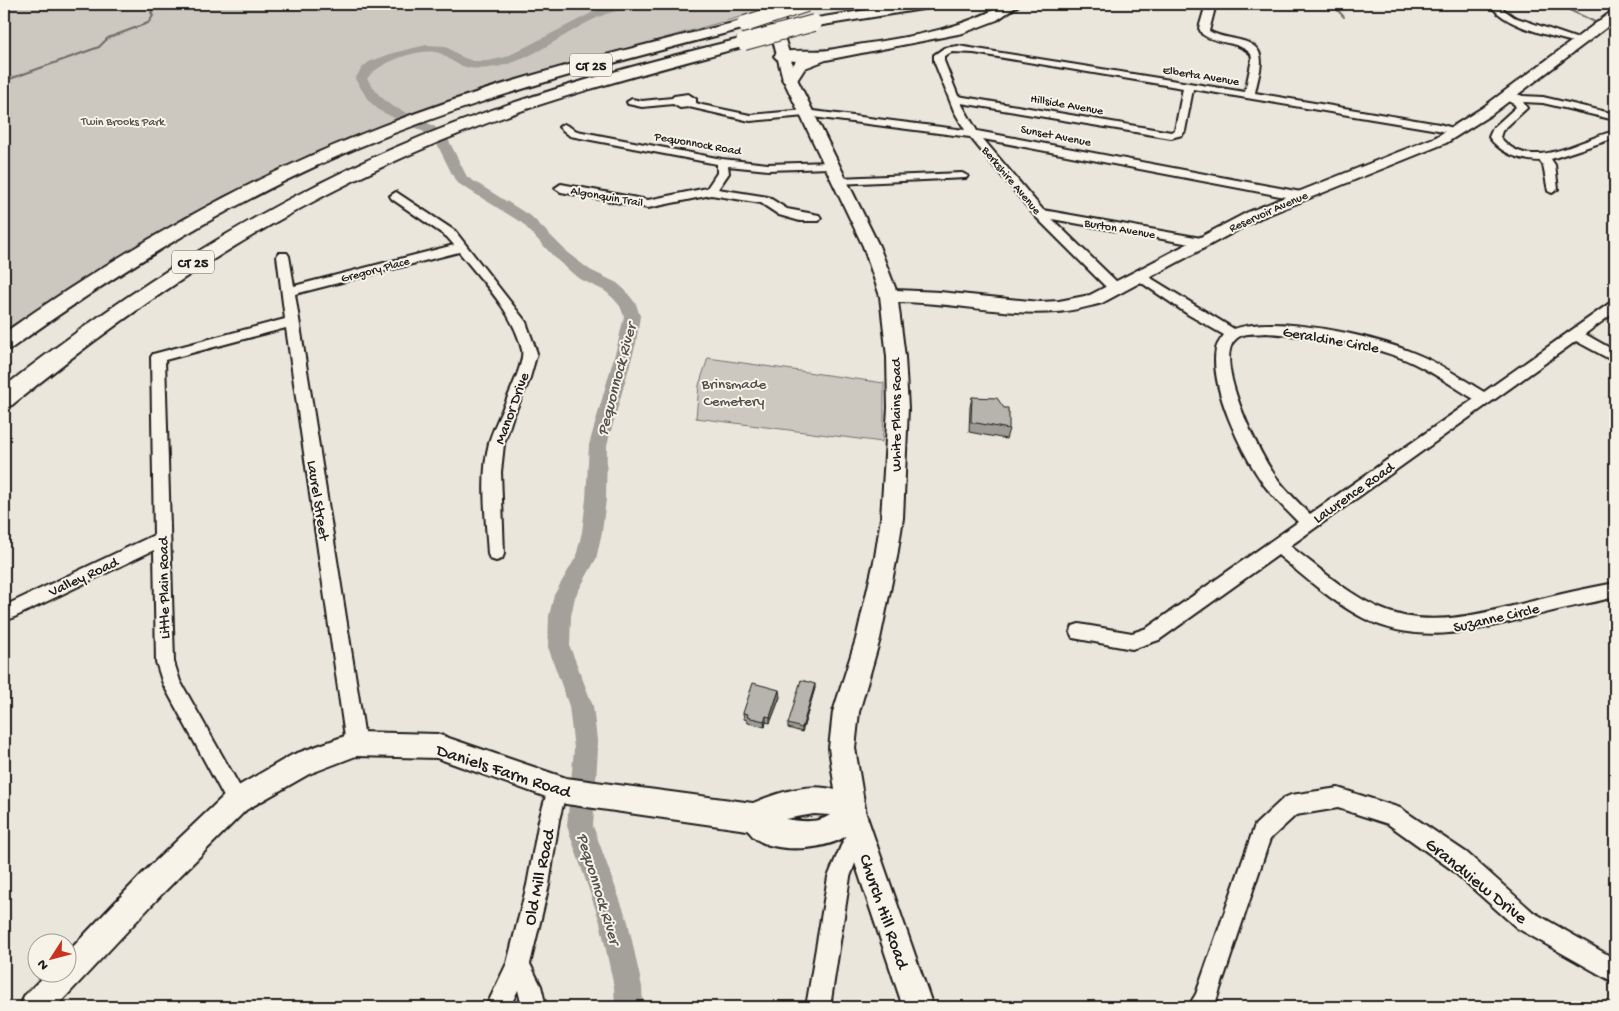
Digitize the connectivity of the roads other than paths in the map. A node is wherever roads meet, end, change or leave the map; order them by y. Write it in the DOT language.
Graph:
graph roads {
  1 [pos="782,4"];
  2 [pos="813,4"];
  3 [pos="884,4"];
  4 [pos="929,4"];
  5 [pos="1013,4"];
  6 [pos="1211,4"];
  7 [pos="1497,4"];
  8 [pos="1615,15"];
  9 [pos="816,22"];
  10 [pos="1579,41"];
  11 [pos="942,52"];
  12 [pos="837,53"];
  13 [pos="782,56"];
  14 [pos="790,79"];
  15 [pos="1188,86"];
  16 [pos="1506,95"];
  17 [pos="1249,96"];
  18 [pos="955,99"];
  19 [pos="632,102"];
  20 [pos="805,113"];
  21 [pos="1615,118"];
  22 [pos="564,127"];
  23 [pos="1456,132"];
  24 [pos="973,134"];
  25 [pos="1175,134"];
  26 [pos="1615,134"];
  27 [pos="1543,157"];
  28 [pos="722,162"];
  29 [pos="830,166"];
  30 [pos="962,176"];
  31 [pos="838,181"];
  32 [pos="561,188"];
  33 [pos="1552,189"];
  34 [pos="711,191"];
  35 [pos="396,196"];
  36 [pos="1301,196"];
  37 [pos="1039,213"];
  38 [pos="815,218"];
  39 [pos="1201,242"];
  40 [pos="462,247"];
  41 [pos="284,256"];
  42 [pos="1140,276"];
  43 [pos="1116,289"];
  44 [pos="288,292"];
  45 [pos="889,296"];
  46 [pos="1615,306"];
  47 [pos="292,322"];
  48 [pos="1232,334"];
  49 [pos="1575,334"];
  50 [pos="4,343"];
  51 [pos="1615,357"];
  52 [pos="4,399"];
  53 [pos="1485,399"];
  54 [pos="1309,523"];
  55 [pos="162,539"];
  56 [pos="1279,546"];
  57 [pos="496,554"];
  58 [pos="1615,590"];
  59 [pos="4,614"];
  60 [pos="1079,632"];
  61 [pos="356,744"];
  62 [pos="561,791"];
  63 [pos="238,801"];
  64 [pos="855,825"];
  65 [pos="78,961"];
  66 [pos="518,965"];
  67 [pos="1615,972"];
  68 [pos="57,984"];
  69 [pos="35,1007"];
  70 [pos="498,1007"];
  71 [pos="534,1007"];
  72 [pos="818,1007"];
  73 [pos="918,1007"];
  74 [pos="1200,1007"];
  1 -- 13 [label="main road, White Plains Road"];
  2 -- 50 [label="highway, CT 25, bridge"];
  3 -- 9 [label="highway, CT 25"];
  4 -- 9 [label="highway"];
  5 -- 12 [label="highway"];
  6 -- 17 [label="street"];
  7 -- 10 [label="street"];
  8 -- 10 [label="main road, Reservoir Avenue"];
  9 -- 52 [label="highway, CT 25, bridge"];
  10 -- 16 [label="main road, Reservoir Avenue"];
  11 -- 15 [label="street, Elberta Avenue"];
  11 -- 18 [label="street, Berkshire Avenue"];
  12 -- 13 [label="highway"];
  12 -- 14 [label="highway"];
  13 -- 14 [label="main road, White Plains Road"];
  14 -- 20 [label="main road, White Plains Road"];
  15 -- 17 [label="street, Elberta Avenue"];
  15 -- 25 [label="street"];
  16 -- 21 [label="street"];
  16 -- 23 [label="main road, Reservoir Avenue"];
  16 -- 27 [label="street"];
  17 -- 23 [label="street, Elberta Avenue"];
  18 -- 24 [label="street, Berkshire Avenue"];
  18 -- 25 [label="street, Hillside Avenue"];
  19 -- 20 [label="street, Sunset Avenue"];
  20 -- 24 [label="street, Sunset Avenue"];
  20 -- 29 [label="main road, White Plains Road"];
  22 -- 28 [label="street, Pequonnock Road"];
  23 -- 36 [label="main road, Reservoir Avenue"];
  24 -- 36 [label="street, Sunset Avenue"];
  24 -- 37 [label="street, Berkshire Avenue"];
  26 -- 27 [label="street"];
  27 -- 33 [label="street"];
  28 -- 29 [label="street, Pequonnock Road"];
  28 -- 34 [label="street"];
  29 -- 31 [label="main road, White Plains Road"];
  30 -- 31 [label="street"];
  31 -- 45 [label="main road, White Plains Road"];
  32 -- 34 [label="street, Algonquin Trail"];
  34 -- 38 [label="street"];
  35 -- 40 [label="street, Manor Drive"];
  36 -- 39 [label="main road, Reservoir Avenue"];
  37 -- 39 [label="street, Burton Avenue"];
  37 -- 43 [label="street, Berkshire Avenue"];
  39 -- 42 [label="main road, Reservoir Avenue"];
  40 -- 44 [label="street, Gregory Place"];
  40 -- 57 [label="street, Manor Drive"];
  41 -- 44 [label="street, Laurel Street"];
  42 -- 43 [label="main road, Reservoir Avenue"];
  42 -- 48 [label="street"];
  43 -- 45 [label="main road, Reservoir Avenue"];
  44 -- 47 [label="street, Laurel Street"];
  45 -- 64 [label="main road, White Plains Road"];
  46 -- 49 [label="street, Lawrence Road"];
  47 -- 55 [label="street, Little Plain Road"];
  47 -- 61 [label="street, Laurel Street"];
  48 -- 53 [label="street, Geraldine Circle"];
  48 -- 54 [label="street"];
  49 -- 51 [label="street"];
  49 -- 53 [label="street, Lawrence Road"];
  53 -- 54 [label="street, Lawrence Road"];
  54 -- 56 [label="street, Lawrence Road"];
  55 -- 59 [label="street, Valley Road"];
  55 -- 63 [label="street, Little Plain Road"];
  56 -- 58 [label="street, Suzanne Circle"];
  56 -- 60 [label="street, Lawrence Road"];
  61 -- 62 [label="main road, Daniels Farm Road"];
  61 -- 63 [label="main road, Daniels Farm Road"];
  62 -- 64 [label="main road, Daniels Farm Road"];
  62 -- 66 [label="street, Old Mill Road"];
  63 -- 65 [label="main road, Daniels Farm Road"];
  64 -- 72 [label="street"];
  64 -- 73 [label="main road, Church Hill Road"];
  66 -- 70 [label="street, Old Mill Road"];
  66 -- 71 [label="street"];
  67 -- 74 [label="street, Grandview Drive"];
  68 -- 69 [label="main road, Daniels Farm Road"];
}
